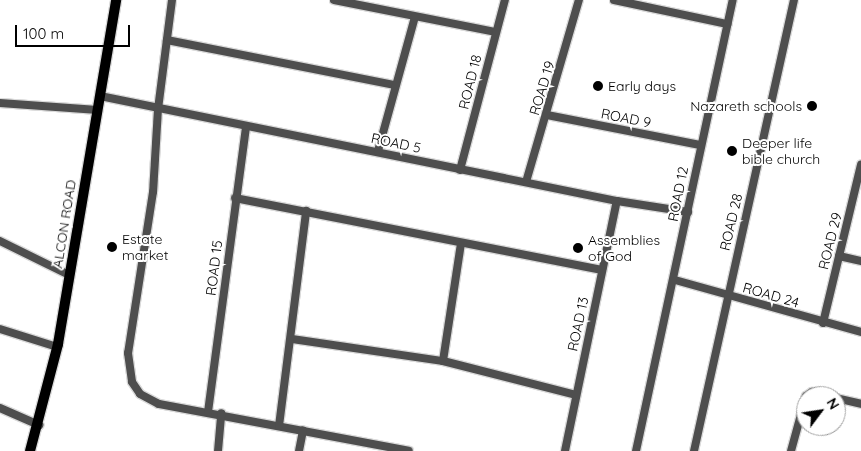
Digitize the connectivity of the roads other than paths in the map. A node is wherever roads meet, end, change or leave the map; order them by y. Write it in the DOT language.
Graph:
graph roads {
  1 [pos="116,0"];
  2 [pos="172,0"];
  3 [pos="334,0"];
  4 [pos="505,0"];
  5 [pos="579,0"];
  6 [pos="614,0"];
  7 [pos="733,0"];
  8 [pos="794,0"];
  9 [pos="415,17"];
  10 [pos="727,24"];
  11 [pos="495,32"];
  12 [pos="167,40"];
  13 [pos="394,85"];
  14 [pos="100,96"];
  15 [pos="0,103"];
  16 [pos="158,109"];
  17 [pos="98,110"];
  18 [pos="547,115"];
  19 [pos="246,127"];
  20 [pos="700,145"];
  21 [pos="378,152"];
  22 [pos="861,165"];
  23 [pos="460,170"];
  24 [pos="526,182"];
  25 [pos="858,189"];
  26 [pos="235,198"];
  27 [pos="617,201"];
  28 [pos="306,211"];
  29 [pos="688,212"];
  30 [pos="0,241"];
  31 [pos="461,243"];
  32 [pos="839,256"];
  33 [pos="861,261"];
  34 [pos="602,270"];
  35 [pos="69,275"];
  36 [pos="675,280"];
  37 [pos="727,296"];
  38 [pos="823,323"];
  39 [pos="0,329"];
  40 [pos="861,332"];
  41 [pos="292,339"];
  42 [pos="57,347"];
  43 [pos="443,361"];
  44 [pos="576,395"];
  45 [pos="846,400"];
  46 [pos="861,404"];
  47 [pos="0,408"];
  48 [pos="208,412"];
  49 [pos="221,414"];
  50 [pos="39,424"];
  51 [pos="279,426"];
  52 [pos="303,430"];
  53 [pos="796,433"];
  54 [pos="382,448"];
  55 [pos="30,451"];
  56 [pos="218,451"];
  57 [pos="298,451"];
  58 [pos="409,451"];
  59 [pos="565,451"];
  60 [pos="636,451"];
  61 [pos="694,451"];
  62 [pos="791,451"];
  1 -- 14 [label="main road, ALCON ROAD"];
  2 -- 12 [label="street"];
  3 -- 9 [label="street"];
  4 -- 11 [label="street, ROAD 18"];
  5 -- 18 [label="street, ROAD 19"];
  6 -- 10 [label="street"];
  7 -- 10 [label="street, ROAD 12"];
  8 -- 37 [label="street, ROAD 28"];
  9 -- 11 [label="street"];
  9 -- 13 [label="street"];
  10 -- 20 [label="street, ROAD 12"];
  11 -- 23 [label="street, ROAD 18"];
  12 -- 13 [label="street"];
  12 -- 16 [label="street"];
  13 -- 21 [label="street"];
  14 -- 16 [label="street, ROAD 5"];
  14 -- 17 [label="main road, ALCON ROAD"];
  15 -- 17 [label="street"];
  16 -- 19 [label="street, ROAD 5"];
  16 -- 48 [label="street"];
  17 -- 35 [label="main road, ALCON ROAD"];
  18 -- 20 [label="street, ROAD 9"];
  18 -- 24 [label="street, ROAD 19"];
  19 -- 21 [label="street, ROAD 5"];
  19 -- 26 [label="street, ROAD 15"];
  20 -- 29 [label="street, ROAD 12"];
  21 -- 23 [label="street, ROAD 5"];
  22 -- 25 [label="street, ROAD 29"];
  23 -- 24 [label="street, ROAD 5"];
  24 -- 27 [label="street, ROAD 5"];
  25 -- 32 [label="street, ROAD 29"];
  26 -- 28 [label="street"];
  26 -- 48 [label="street, ROAD 15"];
  27 -- 29 [label="street, ROAD 5"];
  27 -- 34 [label="street, ROAD 13"];
  28 -- 31 [label="street"];
  28 -- 41 [label="street"];
  29 -- 36 [label="street, ROAD 12"];
  30 -- 35 [label="street"];
  31 -- 34 [label="street"];
  31 -- 43 [label="street"];
  32 -- 33 [label="street"];
  32 -- 38 [label="street, ROAD 29"];
  34 -- 44 [label="street, ROAD 13"];
  35 -- 42 [label="main road, ALCON ROAD"];
  36 -- 37 [label="street, ROAD 24"];
  36 -- 60 [label="street, ROAD 12"];
  37 -- 38 [label="street, ROAD 24"];
  37 -- 61 [label="street, ROAD 28"];
  38 -- 40 [label="street, ROAD 24"];
  39 -- 42 [label="street"];
  41 -- 43 [label="street"];
  41 -- 51 [label="street"];
  42 -- 50 [label="main road, ALCON ROAD"];
  43 -- 44 [label="street"];
  44 -- 59 [label="street, ROAD 13"];
  45 -- 46 [label="street"];
  47 -- 50 [label="street"];
  48 -- 49 [label="street"];
  49 -- 51 [label="street"];
  49 -- 56 [label="street"];
  50 -- 55 [label="main road, ALCON ROAD"];
  51 -- 52 [label="street"];
  52 -- 54 [label="street"];
  52 -- 57 [label="street"];
  53 -- 62 [label="street"];
  54 -- 58 [label="street"];
}
